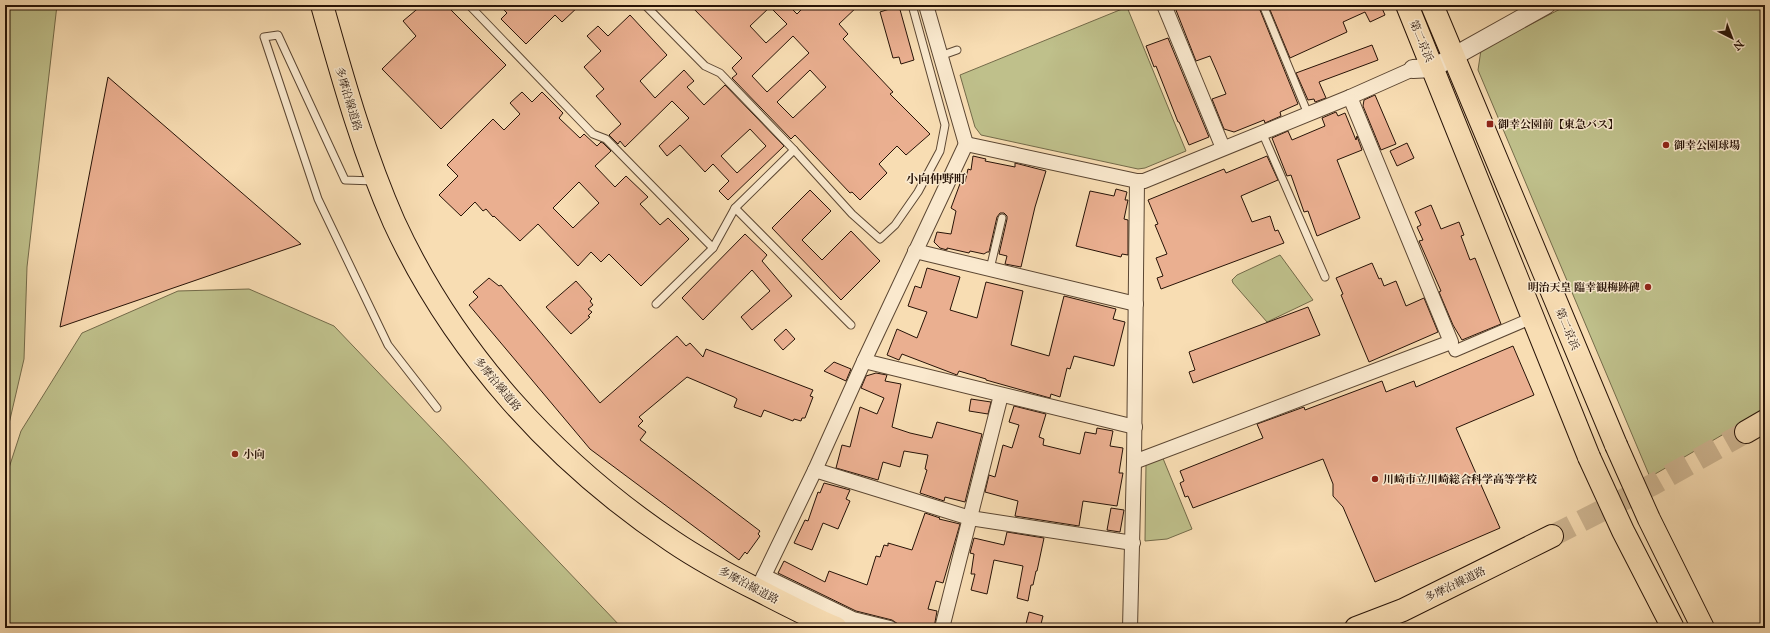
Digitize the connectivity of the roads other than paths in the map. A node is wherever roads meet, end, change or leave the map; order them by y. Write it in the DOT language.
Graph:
graph roads {
  1 [pos="322,5"];
  2 [pos="469,5"];
  3 [pos="645,5"];
  4 [pos="912,5"];
  5 [pos="926,5"];
  6 [pos="1164,5"];
  7 [pos="1263,5"];
  8 [pos="1407,5"];
  9 [pos="1432,5"];
  10 [pos="1524,5"];
  11 [pos="1546,5"];
  12 [pos="958,50"];
  13 [pos="1452,52"];
  14 [pos="940,56"];
  15 [pos="1424,65"];
  16 [pos="1350,97"];
  17 [pos="1308,114"];
  18 [pos="1262,132"];
  19 [pos="966,144"];
  20 [pos="1223,148"];
  21 [pos="794,150"];
  22 [pos="377,181"];
  23 [pos="1137,182"];
  24 [pos="735,208"];
  25 [pos="1002,218"];
  26 [pos="713,248"];
  27 [pos="915,250"];
  28 [pos="990,269"];
  29 [pos="1325,277"];
  30 [pos="656,304"];
  31 [pos="1136,304"];
  32 [pos="1532,318"];
  33 [pos="850,325"];
  34 [pos="1451,342"];
  35 [pos="864,361"];
  36 [pos="1001,394"];
  37 [pos="437,408"];
  38 [pos="1765,421"];
  39 [pos="1135,427"];
  40 [pos="1746,432"];
  41 [pos="1134,462"];
  42 [pos="815,470"];
  43 [pos="970,518"];
  44 [pos="1552,536"];
  45 [pos="1133,543"];
  46 [pos="760,583"];
  47 [pos="836,628"];
  48 [pos="890,628"];
  49 [pos="942,628"];
  50 [pos="1130,628"];
  51 [pos="1356,628"];
  52 [pos="1673,628"];
  53 [pos="1703,628"];
  1 -- 22 [label="main road, 多摩沿線道路"];
  2 -- 26 [label="lane"];
  3 -- 21 [label="lane"];
  4 -- 21 [label="lane"];
  5 -- 14 [label="street"];
  6 -- 20 [label="street"];
  7 -- 17 [label="lane"];
  8 -- 15 [label="main road, 第二京浜"];
  9 -- 13 [label="main road, 第二京浜"];
  10 -- 13 [label="street"];
  11 -- 13 [label="street"];
  12 -- 14 [label="lane"];
  13 -- 15 [label="street"];
  13 -- 53 [label="main road, 第二京浜, bridge"];
  14 -- 19 [label="street"];
  15 -- 16 [label="street"];
  15 -- 32 [label="main road, 第二京浜"];
  16 -- 17 [label="street"];
  16 -- 34 [label="street"];
  17 -- 18 [label="street"];
  18 -- 20 [label="street"];
  18 -- 29 [label="lane"];
  19 -- 23 [label="street"];
  19 -- 27 [label="street"];
  20 -- 23 [label="street"];
  21 -- 24 [label="lane"];
  22 -- 37 [label="lane"];
  22 -- 46 [label="main road, 多摩沿線道路"];
  23 -- 31 [label="street"];
  24 -- 26 [label="lane"];
  24 -- 33 [label="lane"];
  25 -- 28 [label="lane"];
  26 -- 30 [label="lane"];
  27 -- 28 [label="street"];
  27 -- 35 [label="street"];
  28 -- 31 [label="street"];
  31 -- 39 [label="street"];
  32 -- 34 [label="street"];
  32 -- 52 [label="main road, 第二京浜, bridge"];
  34 -- 41 [label="street"];
  35 -- 36 [label="street"];
  35 -- 42 [label="street"];
  36 -- 39 [label="street"];
  36 -- 43 [label="street"];
  38 -- 40 [label="main road"];
  39 -- 41 [label="street"];
  41 -- 45 [label="street"];
  42 -- 43 [label="street"];
  42 -- 46 [label="street"];
  43 -- 45 [label="street"];
  43 -- 49 [label="street"];
  44 -- 51 [label="main road, 多摩沿線道路"];
  45 -- 50 [label="street"];
  46 -- 47 [label="main road, 多摩沿線道路"];
  46 -- 48 [label="street"];
}
